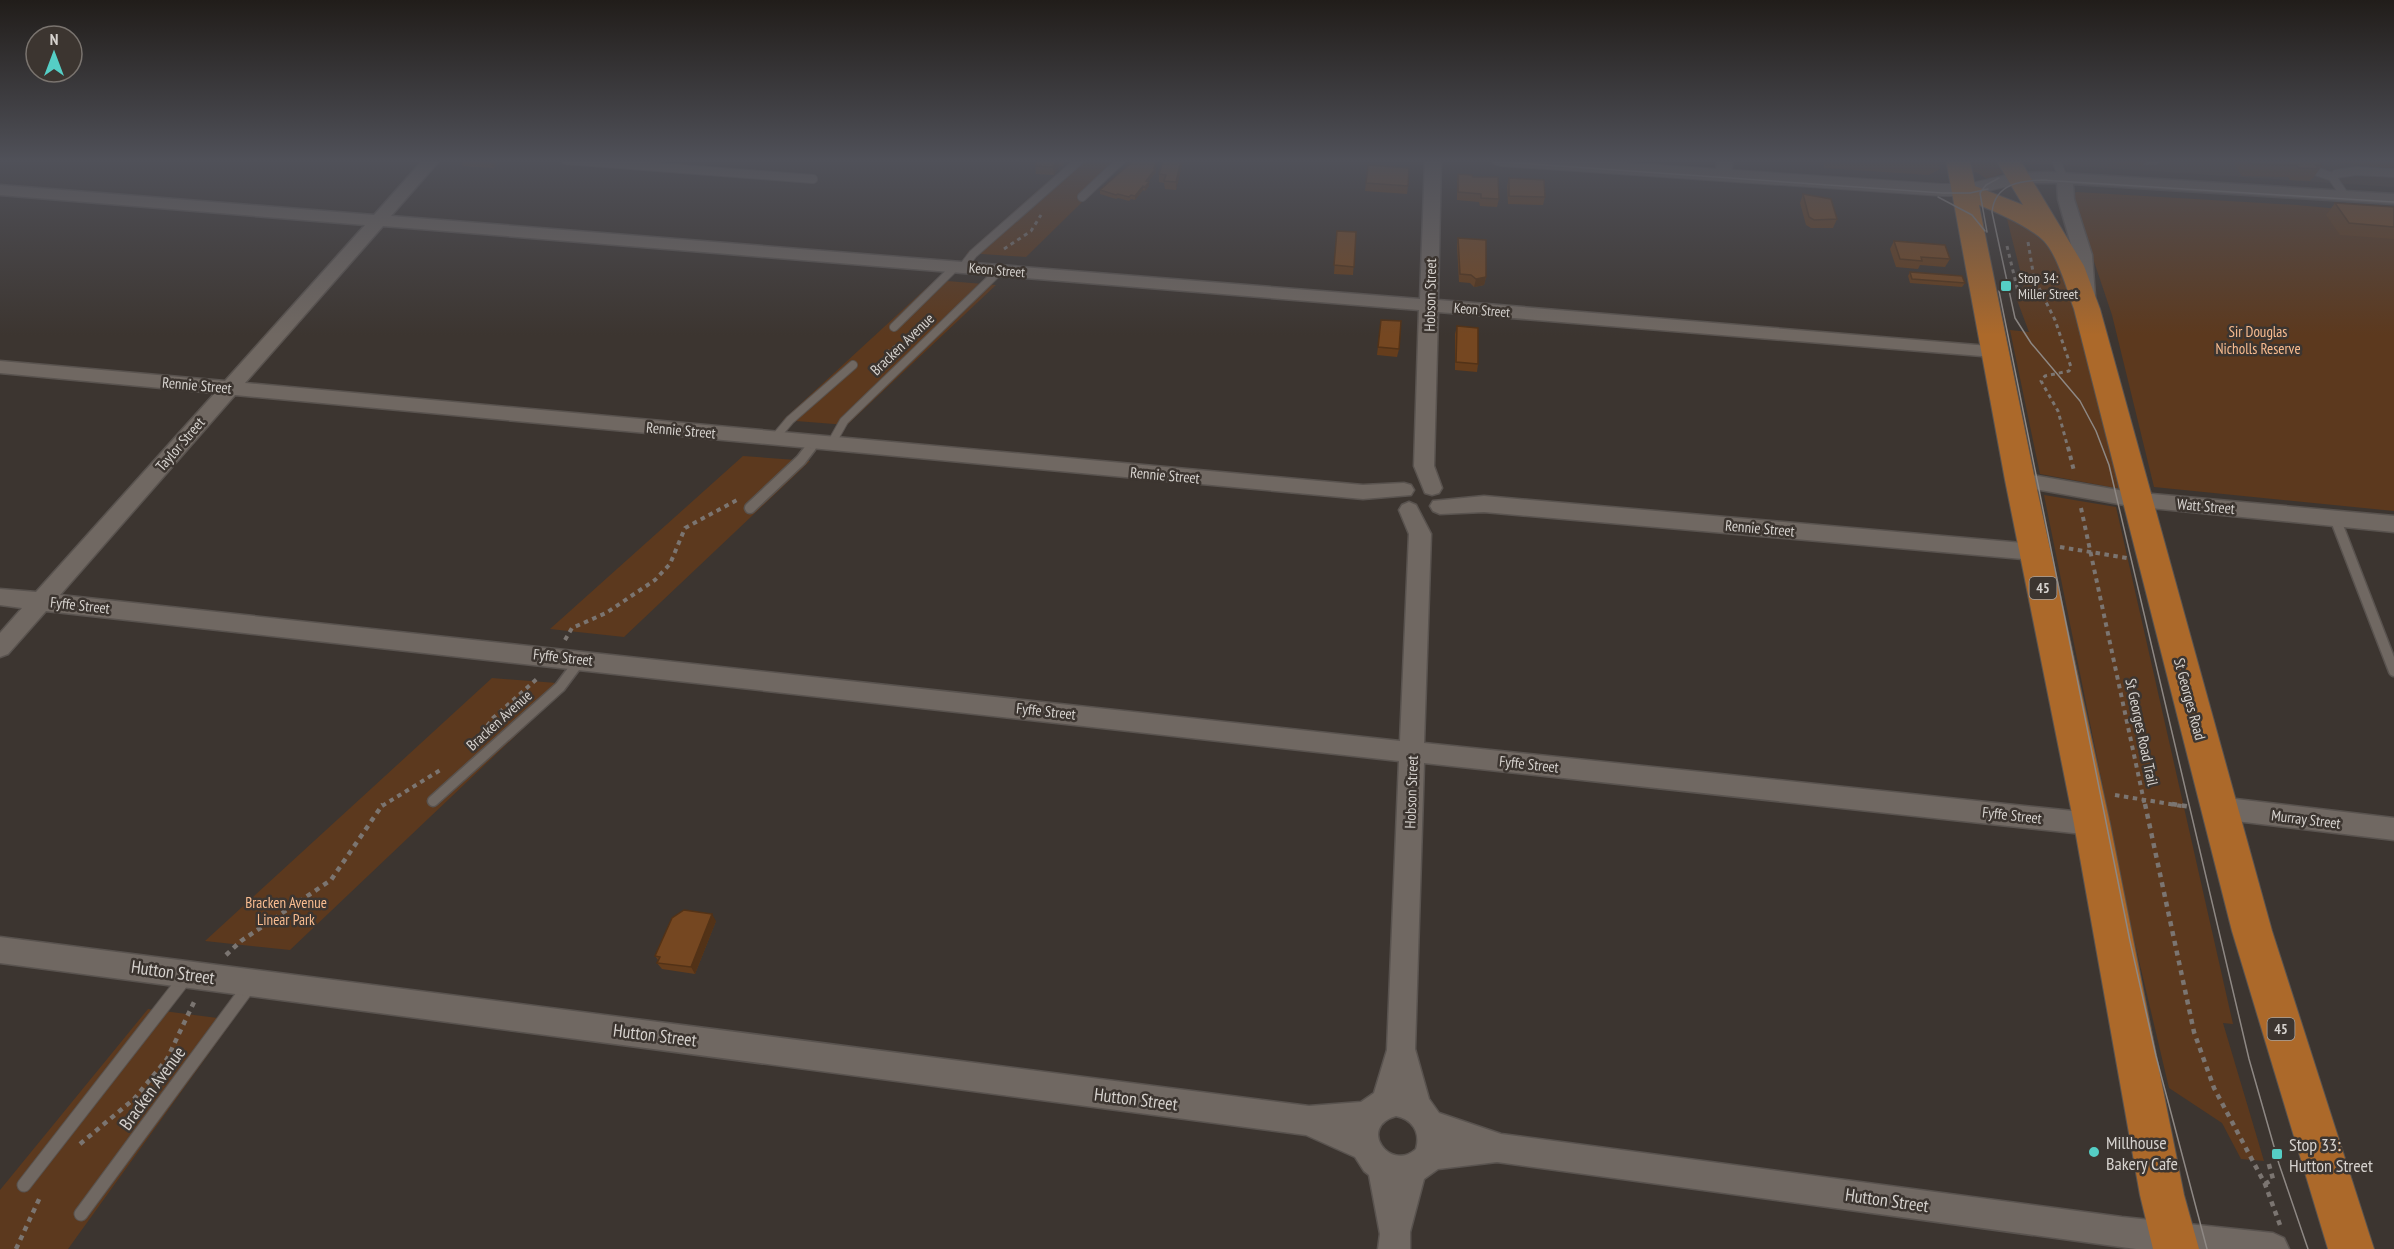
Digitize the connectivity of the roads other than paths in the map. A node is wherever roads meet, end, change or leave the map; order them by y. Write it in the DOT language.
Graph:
graph roads {
  1 [pos="358,218"];
  2 [pos="1014,218"];
  3 [pos="1432,218"];
  4 [pos="1968,218"];
  5 [pos="2025,218"];
  6 [pos="2043,218"];
  7 [pos="2072,218"];
  8 [pos="380,220"];
  9 [pos="2055,237"];
  10 [pos="959,267"];
  11 [pos="1000,270"];
  12 [pos="1430,306"];
  13 [pos="2087,309"];
  14 [pos="894,327"];
  15 [pos="1994,351"];
  16 [pos="853,365"];
  17 [pos="0,367"];
  18 [pos="230,388"];
  19 [pos="774,439"];
  20 [pos="822,443"];
  21 [pos="2020,480"];
  22 [pos="1422,499"];
  23 [pos="2137,500"];
  24 [pos="750,508"];
  25 [pos="2335,519"];
  26 [pos="2394,524"];
  27 [pos="2034,546"];
  28 [pos="0,597"];
  29 [pos="42,601"];
  30 [pos="0,648"];
  31 [pos="582,659"];
  32 [pos="2393,667"];
  33 [pos="1413,752"];
  34 [pos="433,801"];
  35 [pos="2089,808"];
  36 [pos="2219,808"];
  37 [pos="2394,829"];
  38 [pos="0,950"];
  39 [pos="188,974"];
  40 [pos="252,983"];
  41 [pos="1401,1050"];
  42 [pos="1377,1109"];
  43 [pos="1423,1116"];
  44 [pos="1309,1121"];
  45 [pos="1500,1149"];
  46 [pos="1397,1160"];
  47 [pos="24,1185"];
  48 [pos="81,1214"];
  49 [pos="2276,1238"];
  50 [pos="1395,1242"];
  51 [pos="2174,1244"];
  52 [pos="2351,1249"];
  1 -- 8 [label="street, Keon Street"];
  2 -- 10 [label="lane, Bracken Avenue"];
  3 -- 12 [label="street, Hobson Street"];
  4 -- 15 [label="highway, 45"];
  5 -- 9 [label="highway"];
  6 -- 9 [label="highway, St Georges Road / 45"];
  7 -- 13 [label="street"];
  8 -- 10 [label="street, Keon Street"];
  8 -- 18 [label="street, Taylor Street"];
  9 -- 13 [label="highway, St Georges Road / 45"];
  10 -- 11 [label="street, Keon Street"];
  10 -- 14 [label="lane, Bracken Avenue"];
  11 -- 12 [label="street, Keon Street"];
  11 -- 20 [label="lane, Bracken Avenue"];
  12 -- 15 [label="street, Keon Street"];
  12 -- 22 [label="street, Hobson Street"];
  13 -- 23 [label="highway, St Georges Road / 45"];
  15 -- 21 [label="highway, 45"];
  16 -- 19 [label="lane, Bracken Avenue"];
  17 -- 18 [label="street, Rennie Street"];
  18 -- 19 [label="street, Rennie Street"];
  18 -- 29 [label="street, Taylor Street"];
  19 -- 20 [label="street, Rennie Street"];
  20 -- 22 [label="street, Rennie Street"];
  20 -- 24 [label="lane, Bracken Avenue"];
  21 -- 23 [label="street, Watt Street"];
  21 -- 27 [label="highway, 45"];
  22 -- 27 [label="street, Rennie Street"];
  22 -- 33 [label="street, Hobson Street"];
  23 -- 25 [label="street, Watt Street"];
  23 -- 36 [label="highway, St Georges Road / 45"];
  25 -- 26 [label="street, Watt Street"];
  25 -- 32 [label="lane"];
  27 -- 35 [label="highway, 45"];
  28 -- 29 [label="street, Fyffe Street"];
  29 -- 30 [label="street, Taylor Street"];
  29 -- 31 [label="street, Fyffe Street"];
  31 -- 33 [label="street, Fyffe Street"];
  31 -- 34 [label="lane, Bracken Avenue"];
  33 -- 35 [label="street, Fyffe Street"];
  33 -- 41 [label="street, Hobson Street"];
  35 -- 51 [label="highway, 45"];
  36 -- 37 [label="street, Murray Street"];
  36 -- 52 [label="highway, St Georges Road / 45"];
  38 -- 39 [label="street, Hutton Street"];
  39 -- 40 [label="street, Hutton Street"];
  39 -- 47 [label="lane"];
  40 -- 44 [label="street, Hutton Street"];
  40 -- 48 [label="lane, Bracken Avenue"];
  41 -- 42 [label="street, Hobson Street"];
  41 -- 43 [label="street, Hobson Street"];
  42 -- 43 [label="street, Hutton Street"];
  42 -- 44 [label="street, Hutton Street"];
  42 -- 46 [label="street, Hobson Street"];
  43 -- 45 [label="street, Hutton Street"];
  43 -- 46 [label="street, Hobson Street"];
  44 -- 46 [label="street, Hutton Street"];
  45 -- 46 [label="street, Hutton Street"];
  45 -- 51 [label="street, Hutton Street"];
  46 -- 50 [label="street"];
  49 -- 51 [label="street, Hutton Street"];
}
